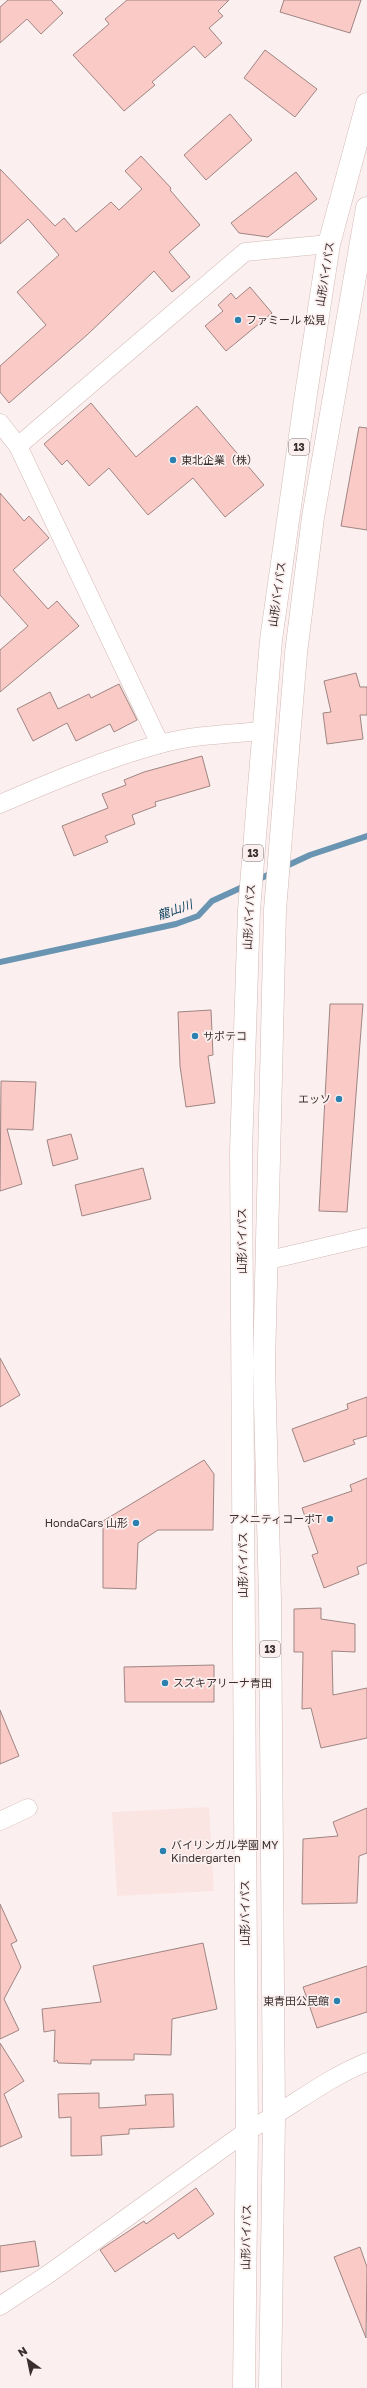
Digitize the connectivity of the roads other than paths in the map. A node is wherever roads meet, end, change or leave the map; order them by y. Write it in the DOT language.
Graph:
graph roads {
  1 [pos="367,104"];
  2 [pos="367,208"];
  3 [pos="329,244"];
  4 [pos="0,423"];
  5 [pos="18,446"];
  6 [pos="262,731"];
  7 [pos="160,744"];
  8 [pos="0,804"];
  9 [pos="367,1236"];
  10 [pos="265,1261"];
  11 [pos="28,1808"];
  12 [pos="0,1821"];
  13 [pos="367,2062"];
  14 [pos="274,2118"];
  15 [pos="247,2131"];
  16 [pos="0,2306"];
  17 [pos="244,2388"];
  18 [pos="270,2388"];
  1 -- 3 [label="highway, 山形バイパス / 13"];
  2 -- 10 [label="highway, 山形バイパス / 13"];
  3 -- 5 [label="street"];
  3 -- 6 [label="highway, 山形バイパス / 13"];
  4 -- 5 [label="street"];
  5 -- 7 [label="street"];
  6 -- 7 [label="street"];
  6 -- 15 [label="highway, 山形バイパス / 13"];
  7 -- 8 [label="street"];
  9 -- 10 [label="street"];
  10 -- 14 [label="highway, 山形バイパス / 13"];
  11 -- 12 [label="street"];
  13 -- 14 [label="street"];
  14 -- 15 [label="street"];
  14 -- 18 [label="highway, 山形バイパス / 13"];
  15 -- 16 [label="street"];
  15 -- 17 [label="highway, 山形バイパス / 13"];
}
